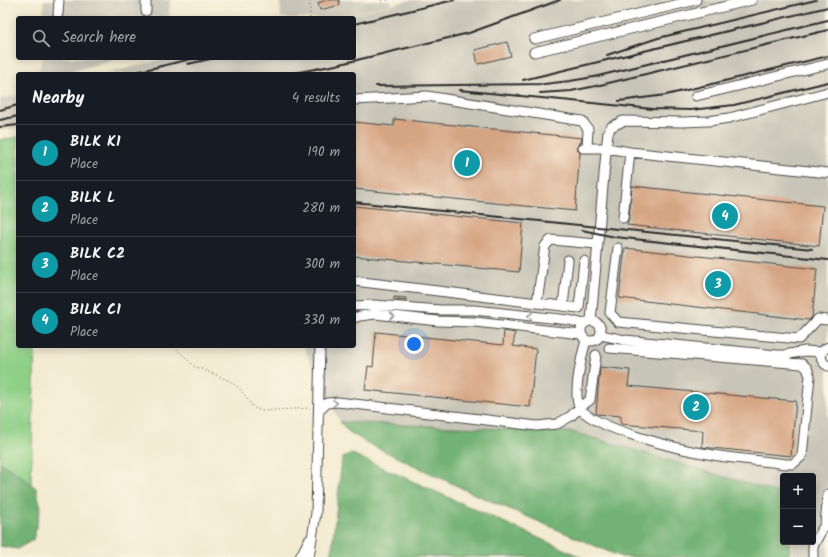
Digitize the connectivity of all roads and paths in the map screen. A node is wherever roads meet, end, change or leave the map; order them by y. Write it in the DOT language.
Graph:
graph roads {
  1 [pos="60,0"];
  2 [pos="146,0"];
  3 [pos="310,0"];
  4 [pos="382,0"];
  5 [pos="390,0"];
  6 [pos="696,0"];
  7 [pos="752,0"];
  8 [pos="384,5"];
  9 [pos="146,11"];
  10 [pos="58,14"];
  11 [pos="310,16"];
  12 [pos="534,39"];
  13 [pos="534,52"];
  14 [pos="828,64"];
  15 [pos="828,92"];
  16 [pos="696,96"];
  17 [pos="356,100"];
  18 [pos="607,148"];
  19 [pos="630,152"];
  20 [pos="828,172"];
  21 [pos="623,218"];
  22 [pos="598,244"];
  23 [pos="618,248"];
  24 [pos="568,260"];
  25 [pos="584,261"];
  26 [pos="356,280"];
  27 [pos="537,303"];
  28 [pos="356,306"];
  29 [pos="563,306"];
  30 [pos="356,317"];
  31 [pos="828,320"];
  32 [pos="587,322"];
  33 [pos="584,337"];
  34 [pos="599,337"];
  35 [pos="176,348"];
  36 [pos="320,348"];
  37 [pos="325,348"];
  38 [pos="609,348"];
  39 [pos="825,349"];
  40 [pos="596,355"];
  41 [pos="828,366"];
  42 [pos="579,376"];
  43 [pos="319,377"];
  44 [pos="580,407"];
  45 [pos="319,409"];
  46 [pos="828,494"];
  47 [pos="313,532"];
  48 [pos="300,557"];
  49 [pos="308,557"];
  50 [pos="812,557"];
  1 -- 10 [label="street"];
  2 -- 9 [label="street"];
  3 -- 11 [label="path"];
  4 -- 5 [label="path"];
  4 -- 8 [label="path"];
  6 -- 12 [label="street"];
  7 -- 13 [label="street"];
  14 -- 16 [label="street"];
  15 -- 18 [label="street"];
  17 -- 18 [label="street"];
  18 -- 19 [label="street"];
  18 -- 22 [label="street"];
  19 -- 20 [label="street"];
  19 -- 21 [label="street"];
  22 -- 27 [label="street"];
  22 -- 32 [label="street"];
  23 -- 31 [label="street"];
  24 -- 29 [label="street"];
  25 -- 29 [label="street"];
  26 -- 27 [label="street"];
  27 -- 29 [label="street"];
  32 -- 28 [label="street, one-way"];
  30 -- 33 [label="street, one-way"];
  32 -- 33 [label="street"];
  32 -- 34 [label="street"];
  33 -- 34 [label="street"];
  33 -- 42 [label="street"];
  34 -- 39 [label="street"];
  34 -- 42 [label="street"];
  35 -- 45 [label="path"];
  36 -- 43 [label="street"];
  37 -- 43 [label="street"];
  38 -- 44 [label="street"];
  39 -- 41 [label="street"];
  40 -- 44 [label="street"];
  42 -- 44 [label="street"];
  43 -- 45 [label="street"];
  45 -- 44 [label="street, one-way"];
  45 -- 47 [label="street"];
  46 -- 50 [label="street"];
  47 -- 48 [label="street"];
  47 -- 49 [label="street"];
}
